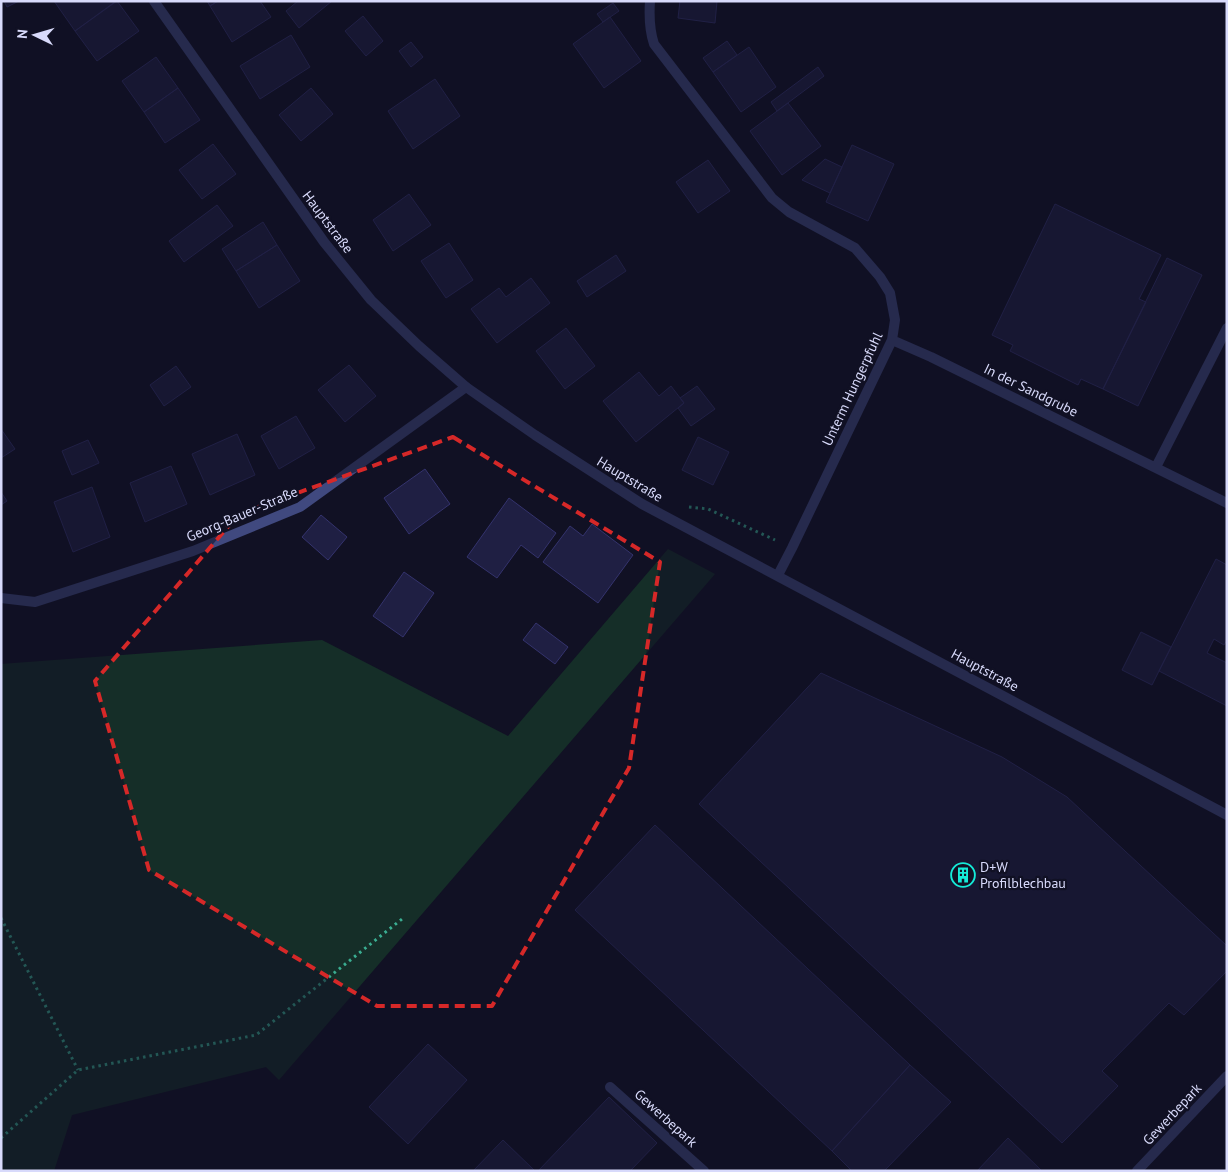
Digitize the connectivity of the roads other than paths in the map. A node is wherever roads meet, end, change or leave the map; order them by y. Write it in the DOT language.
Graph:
graph roads {
  1 [pos="154,1"];
  2 [pos="650,1"];
  3 [pos="1227,328"];
  4 [pos="892,340"];
  5 [pos="466,387"];
  6 [pos="1156,467"];
  7 [pos="1227,503"];
  8 [pos="778,575"];
  9 [pos="1,598"];
  10 [pos="1227,815"];
  11 [pos="1227,1076"];
  12 [pos="610,1087"];
  13 [pos="704,1171"];
  14 [pos="1137,1171"];
  1 -- 5 [label="street, Hauptstraße"];
  2 -- 4 [label="street, Unterm Hungerpfuhl"];
  3 -- 6 [label="street"];
  4 -- 6 [label="street, In der Sandgrube"];
  4 -- 8 [label="street, Unterm Hungerpfuhl"];
  5 -- 8 [label="street, Hauptstraße"];
  5 -- 9 [label="street, Georg-Bauer-Straße"];
  6 -- 7 [label="street, In der Sandgrube"];
  8 -- 10 [label="street, Hauptstraße"];
  11 -- 14 [label="street, Gewerbepark"];
  12 -- 13 [label="street, Gewerbepark"];
}
